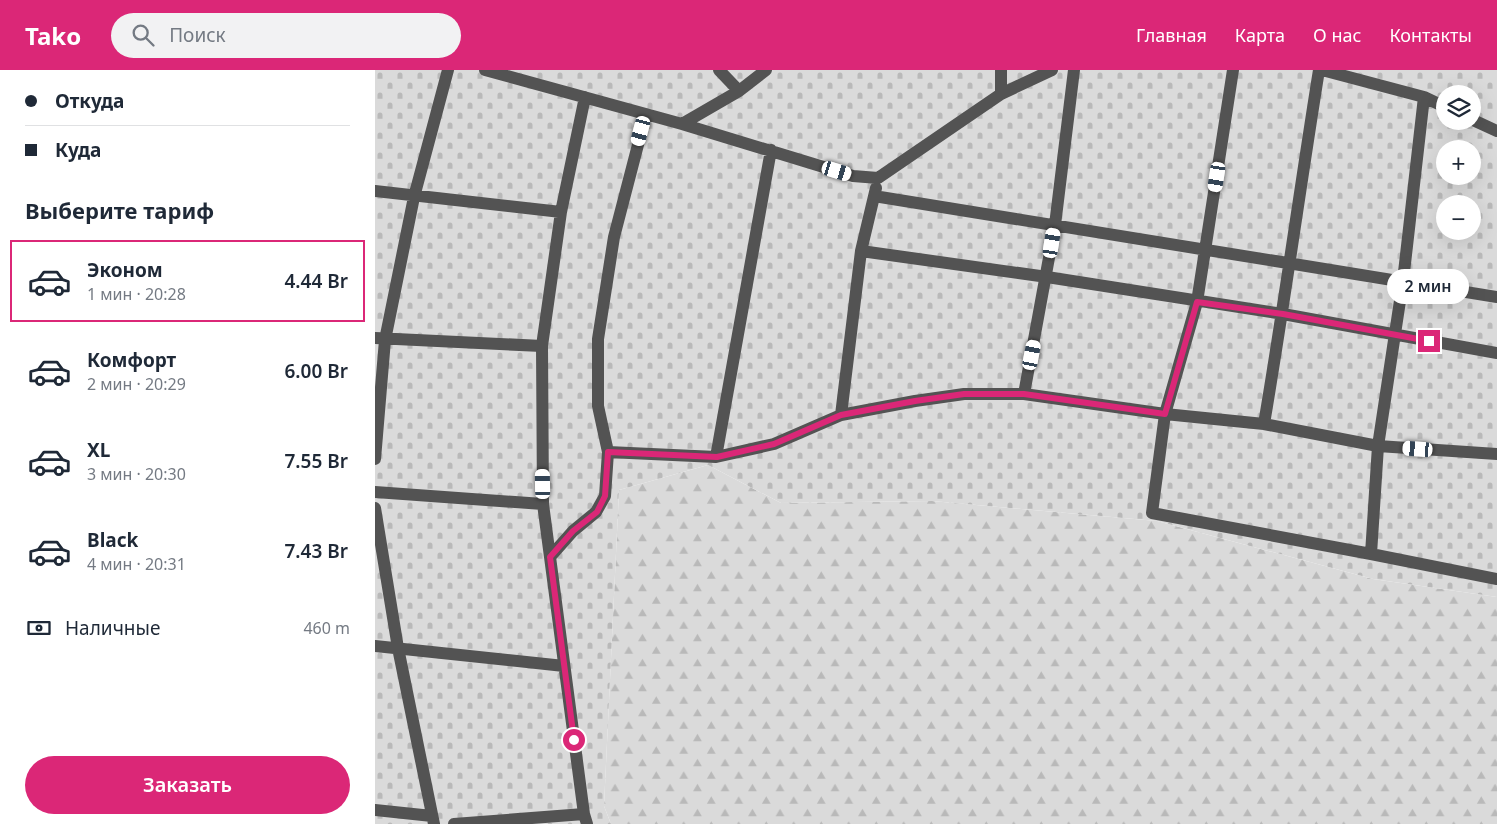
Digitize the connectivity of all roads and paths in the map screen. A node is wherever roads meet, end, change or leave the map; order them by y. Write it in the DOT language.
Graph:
graph roads {
  1 [pos="448,70"];
  2 [pos="485,70"];
  3 [pos="719,70"];
  4 [pos="766,70"];
  5 [pos="1001,70"];
  6 [pos="1052,70"];
  7 [pos="1074,70"];
  8 [pos="1233,70"];
  9 [pos="1320,70"];
  10 [pos="739,91"];
  11 [pos="1001,94"];
  12 [pos="585,97"];
  13 [pos="1424,97"];
  14 [pos="1436,103"];
  15 [pos="646,114"];
  16 [pos="682,124"];
  17 [pos="1481,124"];
  18 [pos="1497,132"];
  19 [pos="771,150"];
  20 [pos="879,178"];
  21 [pos="375,191"];
  22 [pos="874,196"];
  23 [pos="414,197"];
  24 [pos="561,212"];
  25 [pos="1055,225"];
  26 [pos="1205,249"];
  27 [pos="861,251"];
  28 [pos="1289,264"];
  29 [pos="1047,278"];
  30 [pos="1403,282"];
  31 [pos="1497,297"];
  32 [pos="1197,302"];
  33 [pos="1283,314"];
  34 [pos="1395,335"];
  35 [pos="380,339"];
  36 [pos="542,346"];
  37 [pos="1497,353"];
  38 [pos="1024,394"];
  39 [pos="1165,414"];
  40 [pos="841,415"];
  41 [pos="1264,424"];
  42 [pos="1379,446"];
  43 [pos="608,452"];
  44 [pos="1497,454"];
  45 [pos="717,457"];
  46 [pos="375,459"];
  47 [pos="375,492"];
  48 [pos="543,504"];
  49 [pos="375,508"];
  50 [pos="1371,554"];
  51 [pos="550,557"];
  52 [pos="1497,579"];
  53 [pos="375,646"];
  54 [pos="398,648"];
  55 [pos="565,666"];
  56 [pos="375,810"];
  57 [pos="585,819"];
  58 [pos="433,820"];
  59 [pos="454,824"];
  1 -- 23 [label="lane"];
  2 -- 12 [label="lane"];
  3 -- 10 [label="lane"];
  4 -- 10 [label="lane"];
  5 -- 11 [label="lane"];
  6 -- 11 [label="lane"];
  7 -- 25 [label="lane"];
  8 -- 26 [label="lane"];
  9 -- 13 [label="lane"];
  9 -- 28 [label="lane"];
  10 -- 16 [label="lane"];
  11 -- 20 [label="lane"];
  12 -- 15 [label="lane"];
  12 -- 24 [label="lane"];
  13 -- 14 [label="lane"];
  13 -- 30 [label="lane"];
  15 -- 16 [label="lane"];
  15 -- 43 [label="lane"];
  16 -- 19 [label="lane"];
  17 -- 18 [label="lane"];
  19 -- 20 [label="lane"];
  19 -- 45 [label="lane"];
  20 -- 22 [label="lane"];
  21 -- 23 [label="lane"];
  22 -- 25 [label="lane"];
  22 -- 27 [label="lane"];
  23 -- 24 [label="lane"];
  23 -- 35 [label="lane"];
  24 -- 36 [label="lane"];
  25 -- 26 [label="lane"];
  25 -- 29 [label="lane"];
  26 -- 28 [label="lane"];
  26 -- 32 [label="lane"];
  27 -- 29 [label="lane"];
  27 -- 40 [label="lane"];
  28 -- 30 [label="lane"];
  28 -- 33 [label="lane"];
  29 -- 32 [label="lane"];
  29 -- 38 [label="lane"];
  30 -- 31 [label="lane"];
  30 -- 34 [label="lane"];
  32 -- 33 [label="lane"];
  32 -- 39 [label="lane"];
  33 -- 34 [label="lane"];
  33 -- 41 [label="lane"];
  34 -- 37 [label="lane"];
  34 -- 42 [label="lane"];
  35 -- 36 [label="lane"];
  35 -- 46 [label="lane"];
  36 -- 48 [label="lane"];
  38 -- 39 [label="lane"];
  38 -- 40 [label="lane"];
  39 -- 41 [label="lane"];
  39 -- 50 [label="lane"];
  40 -- 45 [label="lane"];
  41 -- 42 [label="lane"];
  42 -- 44 [label="lane"];
  42 -- 50 [label="lane"];
  43 -- 45 [label="lane"];
  43 -- 51 [label="lane"];
  47 -- 48 [label="lane"];
  48 -- 51 [label="lane"];
  49 -- 54 [label="lane"];
  50 -- 52 [label="lane"];
  51 -- 55 [label="lane"];
  53 -- 54 [label="lane"];
  54 -- 55 [label="lane"];
  54 -- 58 [label="lane"];
  55 -- 57 [label="lane"];
  56 -- 58 [label="lane"];
  57 -- 59 [label="lane"];
}
